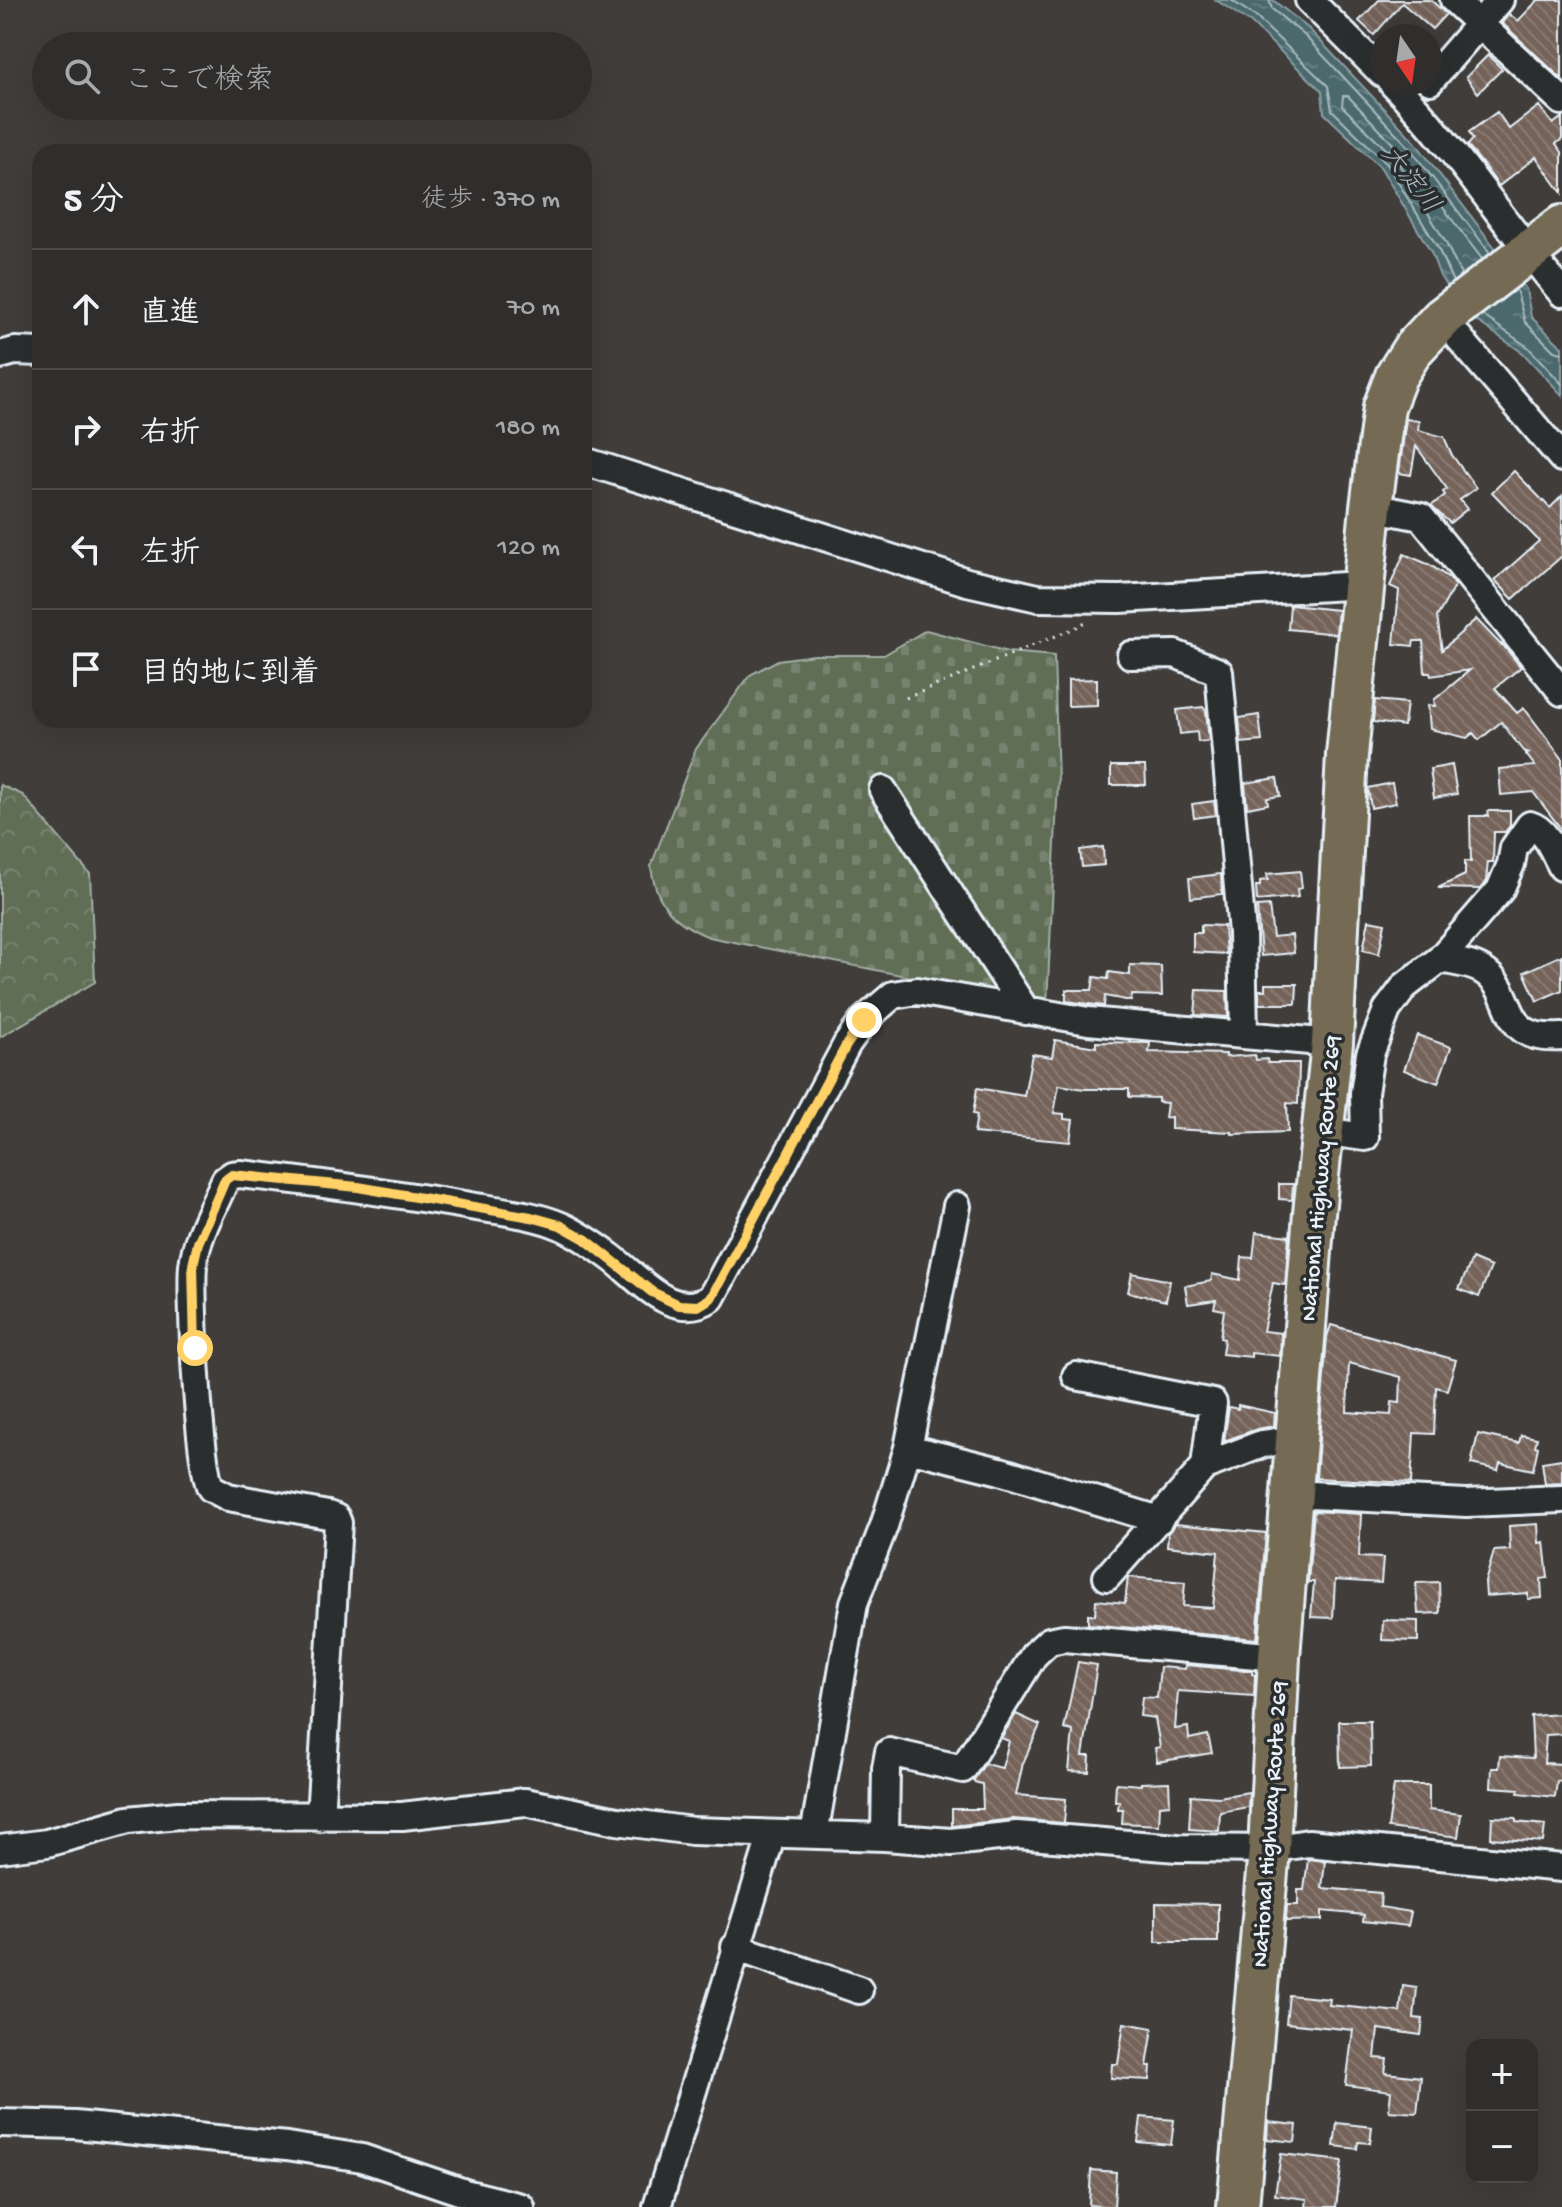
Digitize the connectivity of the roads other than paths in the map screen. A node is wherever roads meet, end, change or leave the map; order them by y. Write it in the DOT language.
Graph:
graph roads {
  1 [pos="1309,0"];
  2 [pos="1454,0"];
  3 [pos="1500,0"];
  4 [pos="1480,24"];
  5 [pos="1370,61"];
  6 [pos="1442,61"];
  7 [pos="1420,96"];
  8 [pos="1562,101"];
  9 [pos="1562,226"];
  10 [pos="1524,255"];
  11 [pos="1562,293"];
  12 [pos="1445,315"];
  13 [pos="32,352"];
  14 [pos="0,355"];
  15 [pos="1562,458"];
  16 [pos="592,464"];
  17 [pos="1371,507"];
  18 [pos="1363,585"];
  19 [pos="1131,655"];
  20 [pos="1562,692"];
  21 [pos="883,790"];
  22 [pos="1562,867"];
  23 [pos="1440,959"];
  24 [pos="1026,1011"];
  25 [pos="1244,1034"];
  26 [pos="1562,1037"];
  27 [pos="1332,1043"];
  28 [pos="1321,1131"];
  29 [pos="957,1206"];
  30 [pos="1076,1376"];
  31 [pos="1297,1439"];
  32 [pos="908,1448"];
  33 [pos="1205,1466"];
  34 [pos="1291,1494"];
  35 [pos="1562,1499"];
  36 [pos="1159,1520"];
  37 [pos="1107,1577"];
  38 [pos="1279,1657"];
  39 [pos="320,1817"];
  40 [pos="772,1834"];
  41 [pos="814,1835"];
  42 [pos="885,1837"];
  43 [pos="0,1849"];
  44 [pos="1269,1849"];
  45 [pos="1562,1868"];
  46 [pos="735,1947"];
  47 [pos="859,1990"];
  48 [pos="0,2123"];
  49 [pos="464,2200"];
  50 [pos="1245,2206"];
  51 [pos="521,2207"];
  52 [pos="657,2207"];
  1 -- 5 [label="street"];
  2 -- 4 [label="street"];
  3 -- 4 [label="street"];
  4 -- 6 [label="street"];
  4 -- 8 [label="street"];
  7 -- 10 [label="street"];
  9 -- 10 [label="highway, National Highway Route 269"];
  10 -- 11 [label="street"];
  10 -- 12 [label="highway, National Highway Route 269"];
  12 -- 15 [label="street"];
  12 -- 17 [label="highway, National Highway Route 269"];
  13 -- 14 [label="street"];
  16 -- 18 [label="street"];
  17 -- 18 [label="highway, National Highway Route 269"];
  17 -- 20 [label="street"];
  18 -- 27 [label="highway, National Highway Route 269"];
  19 -- 25 [label="street"];
  21 -- 24 [label="street"];
  22 -- 23 [label="street"];
  23 -- 26 [label="street"];
  23 -- 28 [label="street"];
  24 -- 25 [label="street"];
  24 -- 39 [label="street"];
  25 -- 27 [label="street"];
  27 -- 28 [label="highway, National Highway Route 269"];
  28 -- 31 [label="highway, National Highway Route 269"];
  29 -- 32 [label="street"];
  30 -- 33 [label="street"];
  31 -- 33 [label="street"];
  31 -- 34 [label="highway, National Highway Route 269"];
  32 -- 36 [label="street"];
  32 -- 41 [label="street"];
  33 -- 36 [label="street"];
  34 -- 35 [label="street"];
  34 -- 38 [label="highway, National Highway Route 269"];
  36 -- 37 [label="street"];
  38 -- 42 [label="street"];
  38 -- 44 [label="highway, National Highway Route 269"];
  39 -- 40 [label="street"];
  39 -- 43 [label="street"];
  40 -- 41 [label="street"];
  40 -- 46 [label="street"];
  41 -- 42 [label="street"];
  42 -- 44 [label="street"];
  44 -- 45 [label="street"];
  44 -- 50 [label="highway, National Highway Route 269"];
  46 -- 47 [label="street"];
  46 -- 52 [label="street"];
  48 -- 49 [label="street"];
  49 -- 51 [label="street"];
}
